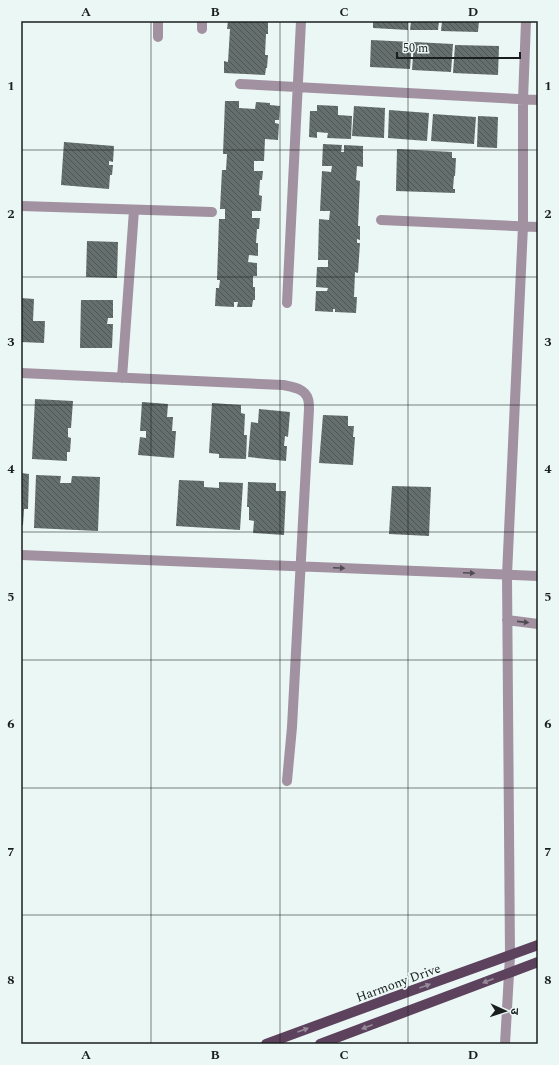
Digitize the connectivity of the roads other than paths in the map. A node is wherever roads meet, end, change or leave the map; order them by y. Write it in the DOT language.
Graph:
graph roads {
  1 [pos="158,21"];
  2 [pos="301,21"];
  3 [pos="526,21"];
  4 [pos="158,37"];
  5 [pos="240,84"];
  6 [pos="298,87"];
  7 [pos="524,100"];
  8 [pos="538,100"];
  9 [pos="21,206"];
  10 [pos="134,210"];
  11 [pos="212,212"];
  12 [pos="381,220"];
  13 [pos="523,226"];
  14 [pos="538,227"];
  15 [pos="287,303"];
  16 [pos="21,373"];
  17 [pos="122,378"];
  18 [pos="21,555"];
  19 [pos="300,566"];
  20 [pos="507,575"];
  21 [pos="538,576"];
  22 [pos="507,620"];
  23 [pos="538,624"];
  24 [pos="287,781"];
  25 [pos="538,945"];
  26 [pos="510,956"];
  27 [pos="538,962"];
  28 [pos="508,973"];
  29 [pos="266,1044"];
  30 [pos="320,1044"];
  31 [pos="505,1044"];
  1 -- 4 [label="street"];
  2 -- 6 [label="street"];
  3 -- 7 [label="street"];
  5 -- 6 [label="street"];
  6 -- 7 [label="street"];
  6 -- 15 [label="street"];
  7 -- 8 [label="street"];
  7 -- 13 [label="street"];
  9 -- 10 [label="street"];
  10 -- 11 [label="street"];
  10 -- 17 [label="street"];
  12 -- 13 [label="street"];
  13 -- 14 [label="street"];
  13 -- 20 [label="street"];
  16 -- 17 [label="street"];
  17 -- 19 [label="street"];
  18 -- 19 [label="street"];
  19 -- 20 [label="street, one-way"];
  19 -- 24 [label="street"];
  20 -- 21 [label="street"];
  20 -- 22 [label="street"];
  22 -- 23 [label="street, one-way"];
  22 -- 26 [label="street"];
  25 -- 26 [label="main road, Harmony Drive"];
  26 -- 28 [label="street"];
  29 -- 26 [label="main road, Harmony Drive, one-way"];
  27 -- 28 [label="main road"];
  28 -- 30 [label="main road, one-way"];
  28 -- 31 [label="street"];
}
